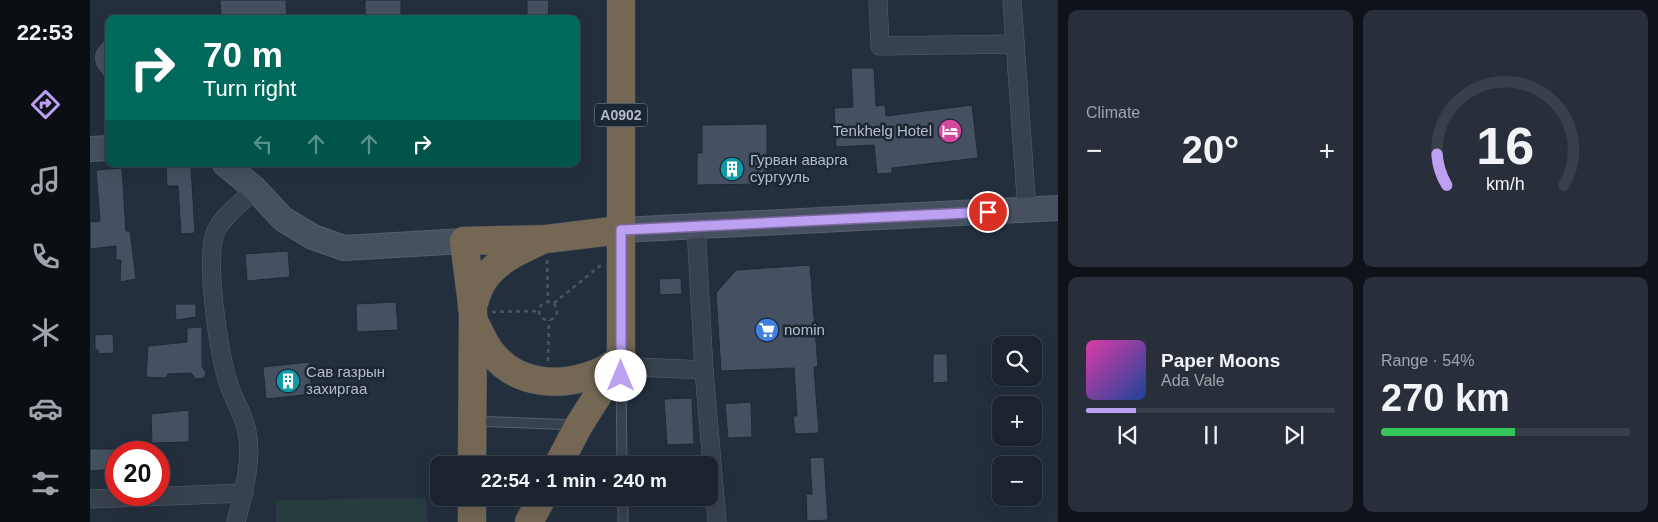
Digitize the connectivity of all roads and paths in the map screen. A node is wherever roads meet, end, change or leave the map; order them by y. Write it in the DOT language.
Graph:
graph roads {
  1 [pos="621,0"];
  2 [pos="878,0"];
  3 [pos="1012,0"];
  4 [pos="1015,44"];
  5 [pos="105,148"];
  6 [pos="90,149"];
  7 [pos="228,167"];
  8 [pos="255,190"];
  9 [pos="1058,208"];
  10 [pos="1027,210"];
  11 [pos="696,227"];
  12 [pos="621,230"];
  13 [pos="464,241"];
  14 [pos="547,246"];
  15 [pos="603,264"];
  16 [pos="548,301"];
  17 [pos="554,304"];
  18 [pos="538,311"];
  19 [pos="479,313"];
  20 [pos="549,320"];
  21 [pos="621,358"];
  22 [pos="704,370"];
  23 [pos="548,382"];
  24 [pos="472,421"];
  25 [pos="579,425"];
  26 [pos="472,456"];
  27 [pos="563,456"];
  28 [pos="622,456"];
  29 [pos="244,493"];
  30 [pos="90,499"];
  31 [pos="472,506"];
  32 [pos="538,506"];
  33 [pos="623,506"];
  34 [pos="236,522"];
  35 [pos="472,522"];
  36 [pos="529,522"];
  37 [pos="623,522"];
  38 [pos="717,522"];
  1 -- 12 [label="highway, A0902"];
  2 -- 4 [label="street"];
  3 -- 4 [label="street"];
  4 -- 10 [label="street"];
  5 -- 6 [label="main road"];
  7 -- 8 [label="main road"];
  8 -- 13 [label="main road"];
  8 -- 29 [label="street"];
  9 -- 10 [label="main road"];
  10 -- 11 [label="main road"];
  11 -- 12 [label="main road"];
  11 -- 22 [label="street"];
  12 -- 14 [label="highway"];
  12 -- 21 [label="highway, A0902"];
  13 -- 14 [label="highway"];
  13 -- 19 [label="highway"];
  14 -- 16 [label="path"];
  14 -- 19 [label="highway"];
  15 -- 17 [label="path"];
  16 -- 17 [label="path"];
  16 -- 18 [label="path"];
  17 -- 20 [label="path"];
  18 -- 19 [label="path"];
  18 -- 20 [label="path"];
  19 -- 23 [label="highway"];
  19 -- 24 [label="highway"];
  20 -- 23 [label="path"];
  21 -- 22 [label="street"];
  21 -- 23 [label="highway"];
  21 -- 25 [label="highway"];
  21 -- 28 [label="lane"];
  22 -- 38 [label="street"];
  24 -- 25 [label="lane"];
  24 -- 26 [label="highway"];
  25 -- 27 [label="highway"];
  29 -- 30 [label="street"];
  29 -- 34 [label="street"];
  31 -- 35 [label="highway"];
  32 -- 36 [label="highway"];
  33 -- 37 [label="lane"];
}
